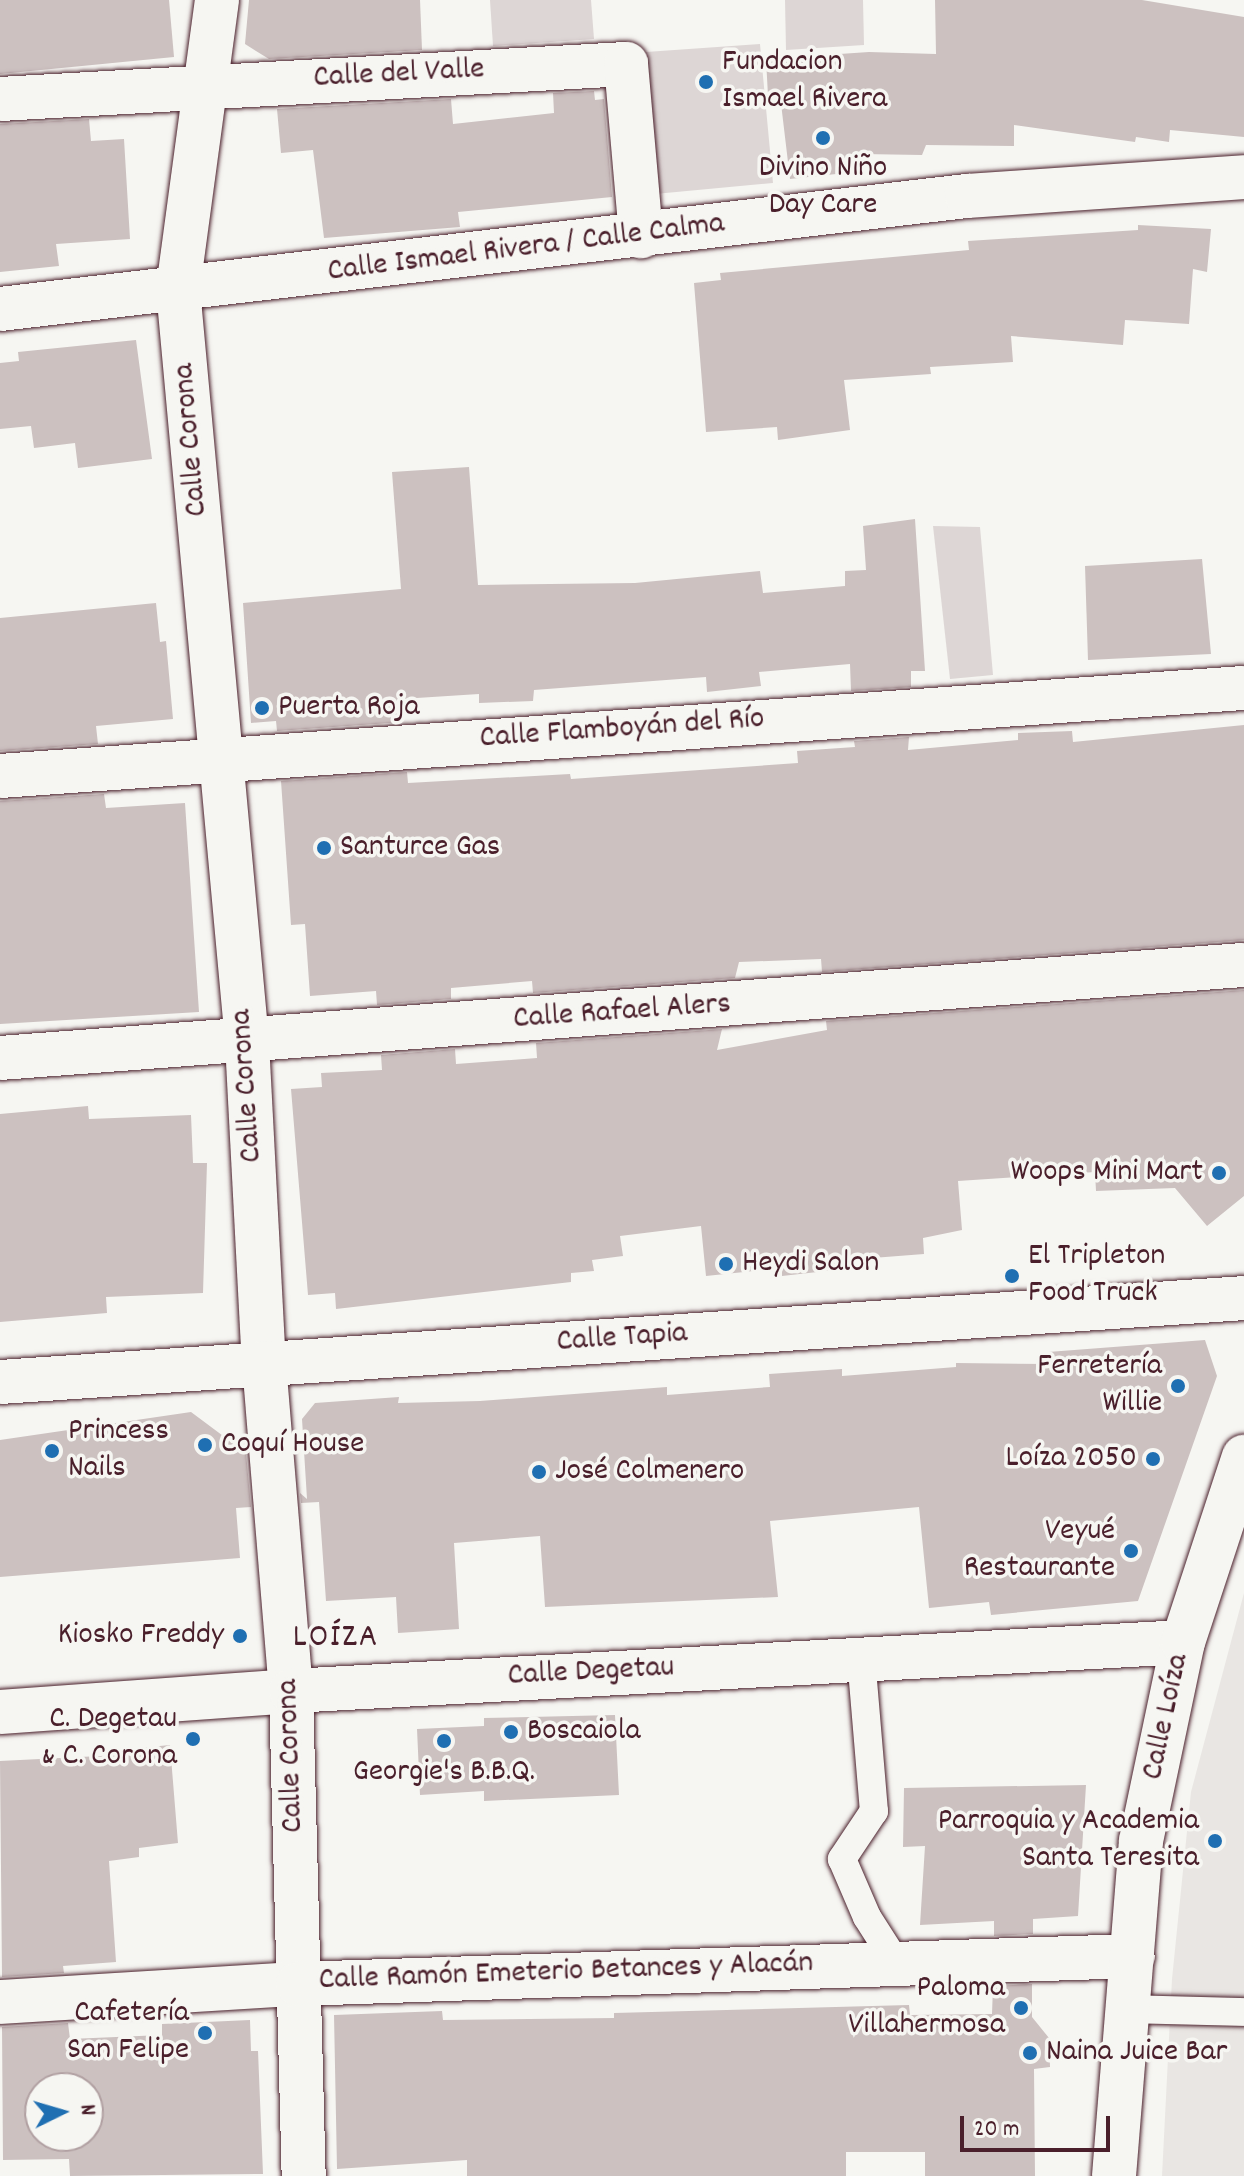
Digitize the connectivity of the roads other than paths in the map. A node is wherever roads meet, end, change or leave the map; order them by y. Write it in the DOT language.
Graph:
graph roads {
  1 [pos="217,0"];
  2 [pos="208,85"];
  3 [pos="0,99"];
  4 [pos="1244,177"];
  5 [pos="641,236"];
  6 [pos="178,289"];
  7 [pos="0,309"];
  8 [pos="1244,688"];
  9 [pos="222,761"];
  10 [pos="0,776"];
  11 [pos="1244,965"];
  12 [pos="247,1042"];
  13 [pos="0,1058"];
  14 [pos="1244,1298"];
  15 [pos="264,1363"];
  16 [pos="0,1382"];
  17 [pos="1244,1457"];
  18 [pos="1183,1642"];
  19 [pos="861,1657"];
  20 [pos="291,1691"];
  21 [pos="0,1712"];
  22 [pos="1133,1956"];
  23 [pos="895,1961"];
  24 [pos="298,1984"];
  25 [pos="0,2002"];
  26 [pos="1129,2009"];
  27 [pos="1244,2012"];
  28 [pos="304,2176"];
  29 [pos="1114,2176"];
  1 -- 2 [label="street, Calle Corona"];
  2 -- 3 [label="street, Calle del Valle"];
  2 -- 5 [label="street, Calle del Valle"];
  2 -- 6 [label="street, Calle Corona"];
  4 -- 5 [label="street, Calle Ismael Rivera / Calle Calma"];
  5 -- 6 [label="street, Calle Ismael Rivera / Calle Calma"];
  6 -- 7 [label="street, Calle Ismael Rivera / Calle Calma"];
  6 -- 9 [label="street, Calle Corona"];
  8 -- 9 [label="street, Calle Flamboyán del Río"];
  9 -- 10 [label="street, Calle Flamboyán del Río"];
  9 -- 12 [label="street, Calle Corona"];
  11 -- 12 [label="street, Calle Rafael Alers"];
  12 -- 13 [label="street, Calle Rafael Alers"];
  12 -- 15 [label="street, Calle Corona"];
  14 -- 15 [label="street, Calle Tapia"];
  15 -- 16 [label="street, Calle Tapia"];
  15 -- 20 [label="street, Calle Corona"];
  17 -- 18 [label="street, Calle Loíza"];
  18 -- 19 [label="street, Calle Degetau"];
  18 -- 22 [label="street, Calle Loíza"];
  19 -- 20 [label="street, Calle Degetau"];
  19 -- 23 [label="lane"];
  20 -- 21 [label="street, Calle Degetau"];
  20 -- 24 [label="street, Calle Corona"];
  22 -- 23 [label="street, Calle Ramón Emeterio Betances y Alacán"];
  22 -- 26 [label="street, Calle Loíza"];
  23 -- 24 [label="street, Calle Ramón Emeterio Betances y Alacán"];
  24 -- 25 [label="street, Calle Ramón Emeterio Betances y Alacán"];
  24 -- 28 [label="street, Calle Corona"];
  26 -- 27 [label="lane"];
  26 -- 29 [label="street, Calle Loíza"];
}
